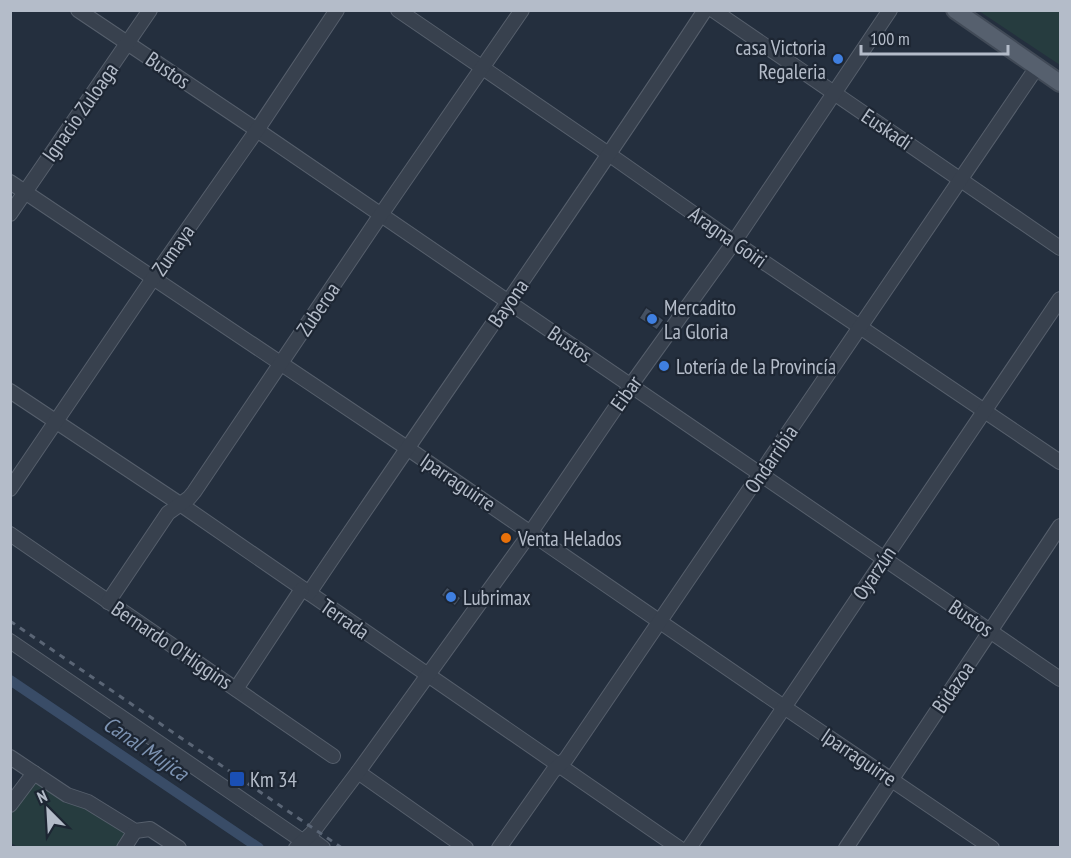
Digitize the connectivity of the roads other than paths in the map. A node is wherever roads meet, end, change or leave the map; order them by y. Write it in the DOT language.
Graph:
graph roads {
  1 [pos="78,10"];
  2 [pos="150,10"];
  3 [pos="337,10"];
  4 [pos="398,10"];
  5 [pos="522,10"];
  6 [pos="705,10"];
  7 [pos="712,10"];
  8 [pos="890,10"];
  9 [pos="955,10"];
  10 [pos="127,43"];
  11 [pos="1037,67"];
  12 [pos="483,69"];
  13 [pos="1060,83"];
  14 [pos="834,93"];
  15 [pos="257,130"];
  16 [pos="610,154"];
  17 [pos="961,179"];
  18 [pos="10,182"];
  19 [pos="24,192"];
  20 [pos="10,214"];
  21 [pos="380,216"];
  22 [pos="734,242"];
  23 [pos="1060,248"];
  24 [pos="154,277"];
  25 [pos="1060,298"];
  26 [pos="508,302"];
  27 [pos="861,328"];
  28 [pos="282,363"];
  29 [pos="631,385"];
  30 [pos="10,391"];
  31 [pos="983,411"];
  32 [pos="57,423"];
  33 [pos="407,448"];
  34 [pos="1060,462"];
  35 [pos="761,473"];
  36 [pos="10,489"];
  37 [pos="180,504"];
  38 [pos="1060,526"];
  39 [pos="531,532"];
  40 [pos="10,534"];
  41 [pos="884,559"];
  42 [pos="305,591"];
  43 [pos="108,602"];
  44 [pos="660,622"];
  45 [pos="990,631"];
  46 [pos="10,641"];
  47 [pos="428,676"];
  48 [pos="1060,679"];
  49 [pos="236,689"];
  50 [pos="784,707"];
  51 [pos="333,756"];
  52 [pos="10,757"];
  53 [pos="560,764"];
  54 [pos="358,772"];
  55 [pos="34,773"];
  56 [pos="891,779"];
  57 [pos="10,805"];
  58 [pos="135,831"];
  59 [pos="303,842"];
  60 [pos="124,848"];
  61 [pos="179,848"];
  62 [pos="323,848"];
  63 [pos="466,848"];
  64 [pos="499,848"];
  65 [pos="679,848"];
  66 [pos="689,848"];
  67 [pos="846,848"];
  68 [pos="992,848"];
  1 -- 10 [label="street, Bustos"];
  2 -- 10 [label="street, Ignacio Zuloaga"];
  3 -- 15 [label="street, Zumaya"];
  4 -- 12 [label="street, Aragna Goiri"];
  5 -- 12 [label="street, Zuberoa"];
  6 -- 16 [label="street, Bayona"];
  7 -- 14 [label="street, Euskadi"];
  8 -- 14 [label="street, Eibar"];
  9 -- 11 [label="main road"];
  10 -- 15 [label="street, Bustos"];
  10 -- 19 [label="street, Ignacio Zuloaga"];
  11 -- 13 [label="main road"];
  11 -- 17 [label="street, Ondarribia"];
  12 -- 16 [label="street, Aragna Goiri"];
  12 -- 21 [label="street, Zuberoa"];
  14 -- 17 [label="street, Euskadi"];
  14 -- 22 [label="street, Eibar"];
  15 -- 21 [label="street, Bustos"];
  15 -- 24 [label="street, Zumaya"];
  16 -- 22 [label="street, Aragna Goiri"];
  16 -- 26 [label="street, Bayona"];
  17 -- 23 [label="street, Euskadi"];
  17 -- 27 [label="street, Ondarribia"];
  18 -- 19 [label="street, Iparraguirre"];
  19 -- 20 [label="street, Ignacio Zuloaga"];
  19 -- 24 [label="street, Iparraguirre"];
  21 -- 26 [label="street, Bustos"];
  21 -- 28 [label="street, Zuberoa"];
  22 -- 27 [label="street, Aragna Goiri"];
  22 -- 29 [label="street, Eibar"];
  24 -- 28 [label="street, Iparraguirre"];
  24 -- 32 [label="street, Zumaya"];
  25 -- 31 [label="street, Oyarzún"];
  26 -- 29 [label="street, Bustos"];
  26 -- 33 [label="street, Bayona"];
  27 -- 31 [label="street, Aragna Goiri"];
  27 -- 35 [label="street, Ondarribia"];
  28 -- 33 [label="street, Iparraguirre"];
  28 -- 37 [label="street, Zuberoa"];
  29 -- 35 [label="street, Bustos"];
  29 -- 39 [label="street, Eibar"];
  30 -- 32 [label="street, Terrada"];
  31 -- 34 [label="street, Aragna Goiri"];
  31 -- 41 [label="street, Oyarzún"];
  32 -- 36 [label="street, Zumaya"];
  32 -- 37 [label="street, Terrada"];
  33 -- 39 [label="street, Iparraguirre"];
  33 -- 42 [label="street, Bayona"];
  35 -- 41 [label="street, Bustos"];
  35 -- 44 [label="street, Ondarribia"];
  37 -- 42 [label="street, Terrada"];
  37 -- 43 [label="street, Zuberoa"];
  38 -- 45 [label="street, Bidazoa"];
  39 -- 44 [label="street, Iparraguirre"];
  39 -- 47 [label="street, Eibar"];
  40 -- 43 [label="street, Bernardo O'Higgins"];
  41 -- 45 [label="street, Bustos"];
  41 -- 50 [label="street, Oyarzún"];
  42 -- 47 [label="street, Terrada"];
  42 -- 49 [label="street, Bayona"];
  43 -- 49 [label="street, Bernardo O'Higgins"];
  44 -- 50 [label="street, Iparraguirre"];
  44 -- 53 [label="street, Ondarribia"];
  45 -- 48 [label="street, Bustos"];
  45 -- 56 [label="street, Bidazoa"];
  46 -- 59 [label="street"];
  47 -- 53 [label="street, Terrada"];
  47 -- 54 [label="street, Eibar"];
  49 -- 51 [label="street, Bernardo O'Higgins"];
  50 -- 56 [label="street, Iparraguirre"];
  50 -- 66 [label="street, Oyarzún"];
  52 -- 55 [label="street"];
  53 -- 64 [label="street, Ondarribia"];
  53 -- 65 [label="street, Terrada"];
  54 -- 59 [label="street, Eibar"];
  54 -- 63 [label="street"];
  55 -- 57 [label="street"];
  55 -- 58 [label="street"];
  56 -- 67 [label="street, Bidazoa"];
  56 -- 68 [label="street, Iparraguirre"];
  58 -- 60 [label="street"];
  58 -- 61 [label="street"];
  59 -- 62 [label="street"];
}
